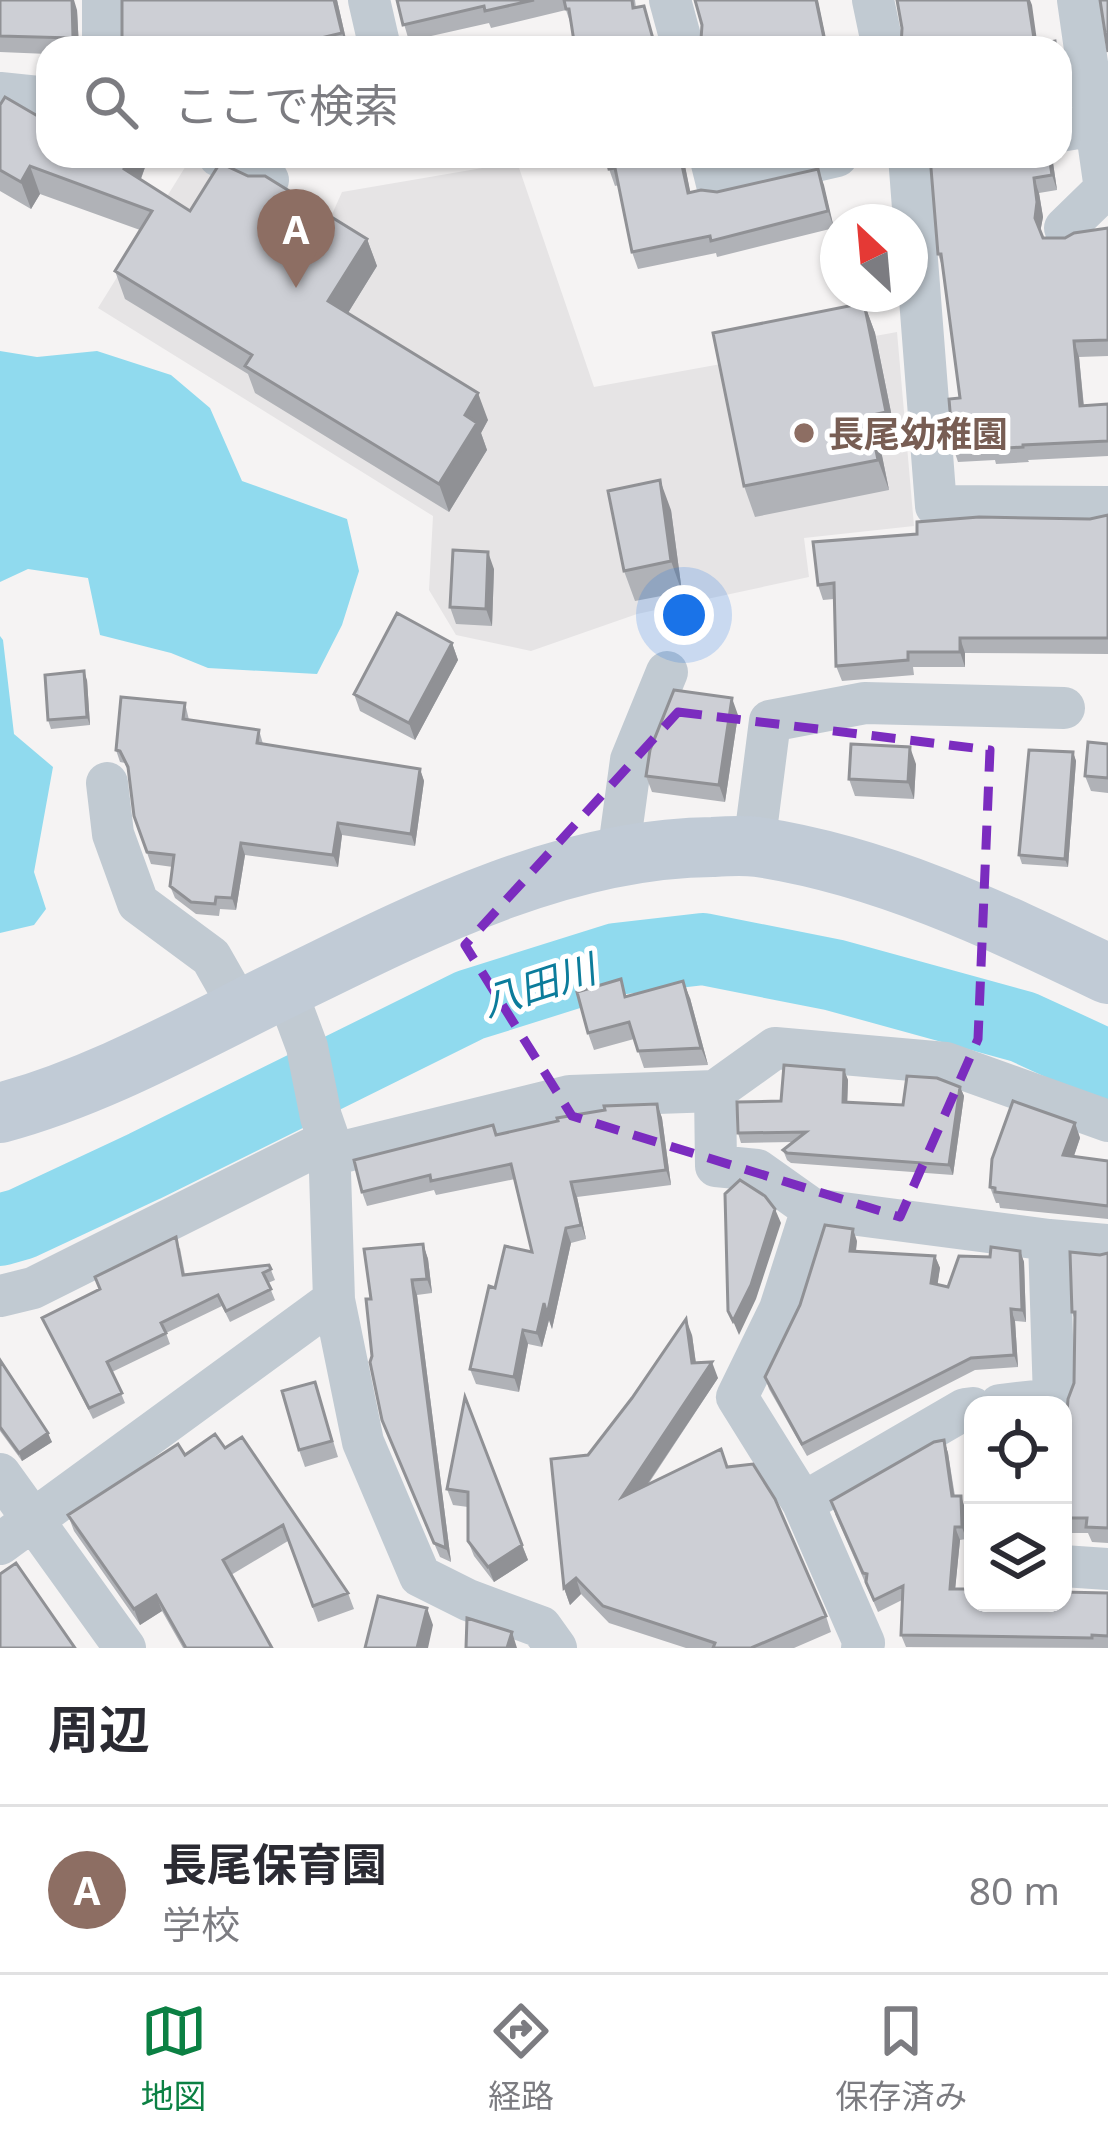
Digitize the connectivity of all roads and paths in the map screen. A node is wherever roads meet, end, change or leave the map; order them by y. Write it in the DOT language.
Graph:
graph roads {
  1 [pos="103,0"];
  2 [pos="369,0"];
  3 [pos="670,0"];
  4 [pos="873,0"];
  5 [pos="1078,0"];
  6 [pos="103,36"];
  7 [pos="377,36"];
  8 [pos="679,36"];
  9 [pos="880,36"];
  10 [pos="0,93"];
  11 [pos="36,97"];
  12 [pos="1078,128"];
  13 [pos="244,168"];
  14 [pos="713,168"];
  15 [pos="786,168"];
  16 [pos="910,168"];
  17 [pos="268,180"];
  18 [pos="1106,189"];
  19 [pos="1065,228"];
  20 [pos="1108,506"];
  21 [pos="667,672"];
  22 [pos="1064,708"];
  23 [pos="107,784"];
  24 [pos="754,846"];
  25 [pos="618,856"];
  26 [pos="1108,974"];
  27 [pos="263,999"];
  28 [pos="715,1090"];
  29 [pos="0,1113"];
  30 [pos="1108,1121"];
  31 [pos="327,1137"];
  32 [pos="812,1209"];
  33 [pos="1049,1240"];
  34 [pos="1108,1245"];
  35 [pos="0,1296"];
  36 [pos="334,1300"];
  37 [pos="1054,1396"];
  38 [pos="964,1410"];
  39 [pos="0,1474"];
  40 [pos="802,1503"];
  41 [pos="16,1532"];
  42 [pos="1072,1567"];
  43 [pos="1108,1569"];
  44 [pos="125,1648"];
  45 [pos="556,1648"];
  46 [pos="862,1648"];
  1 -- 6 [label="street"];
  2 -- 7 [label="street"];
  3 -- 8 [label="street"];
  4 -- 9 [label="street"];
  5 -- 12 [label="street"];
  10 -- 11 [label="street"];
  12 -- 18 [label="street"];
  13 -- 17 [label="street"];
  14 -- 15 [label="street"];
  16 -- 20 [label="street"];
  18 -- 19 [label="street"];
  21 -- 25 [label="street"];
  22 -- 24 [label="street"];
  23 -- 27 [label="street"];
  24 -- 25 [label="street"];
  24 -- 26 [label="street"];
  25 -- 27 [label="street"];
  27 -- 29 [label="street"];
  27 -- 31 [label="street"];
  28 -- 30 [label="street"];
  28 -- 31 [label="street"];
  28 -- 32 [label="street"];
  31 -- 35 [label="street"];
  31 -- 36 [label="street"];
  32 -- 33 [label="street"];
  32 -- 40 [label="street"];
  33 -- 34 [label="street"];
  33 -- 37 [label="street"];
  36 -- 41 [label="street"];
  36 -- 45 [label="street"];
  38 -- 40 [label="street"];
  39 -- 41 [label="street"];
  40 -- 46 [label="street"];
  41 -- 44 [label="street"];
  42 -- 43 [label="street"];
}
